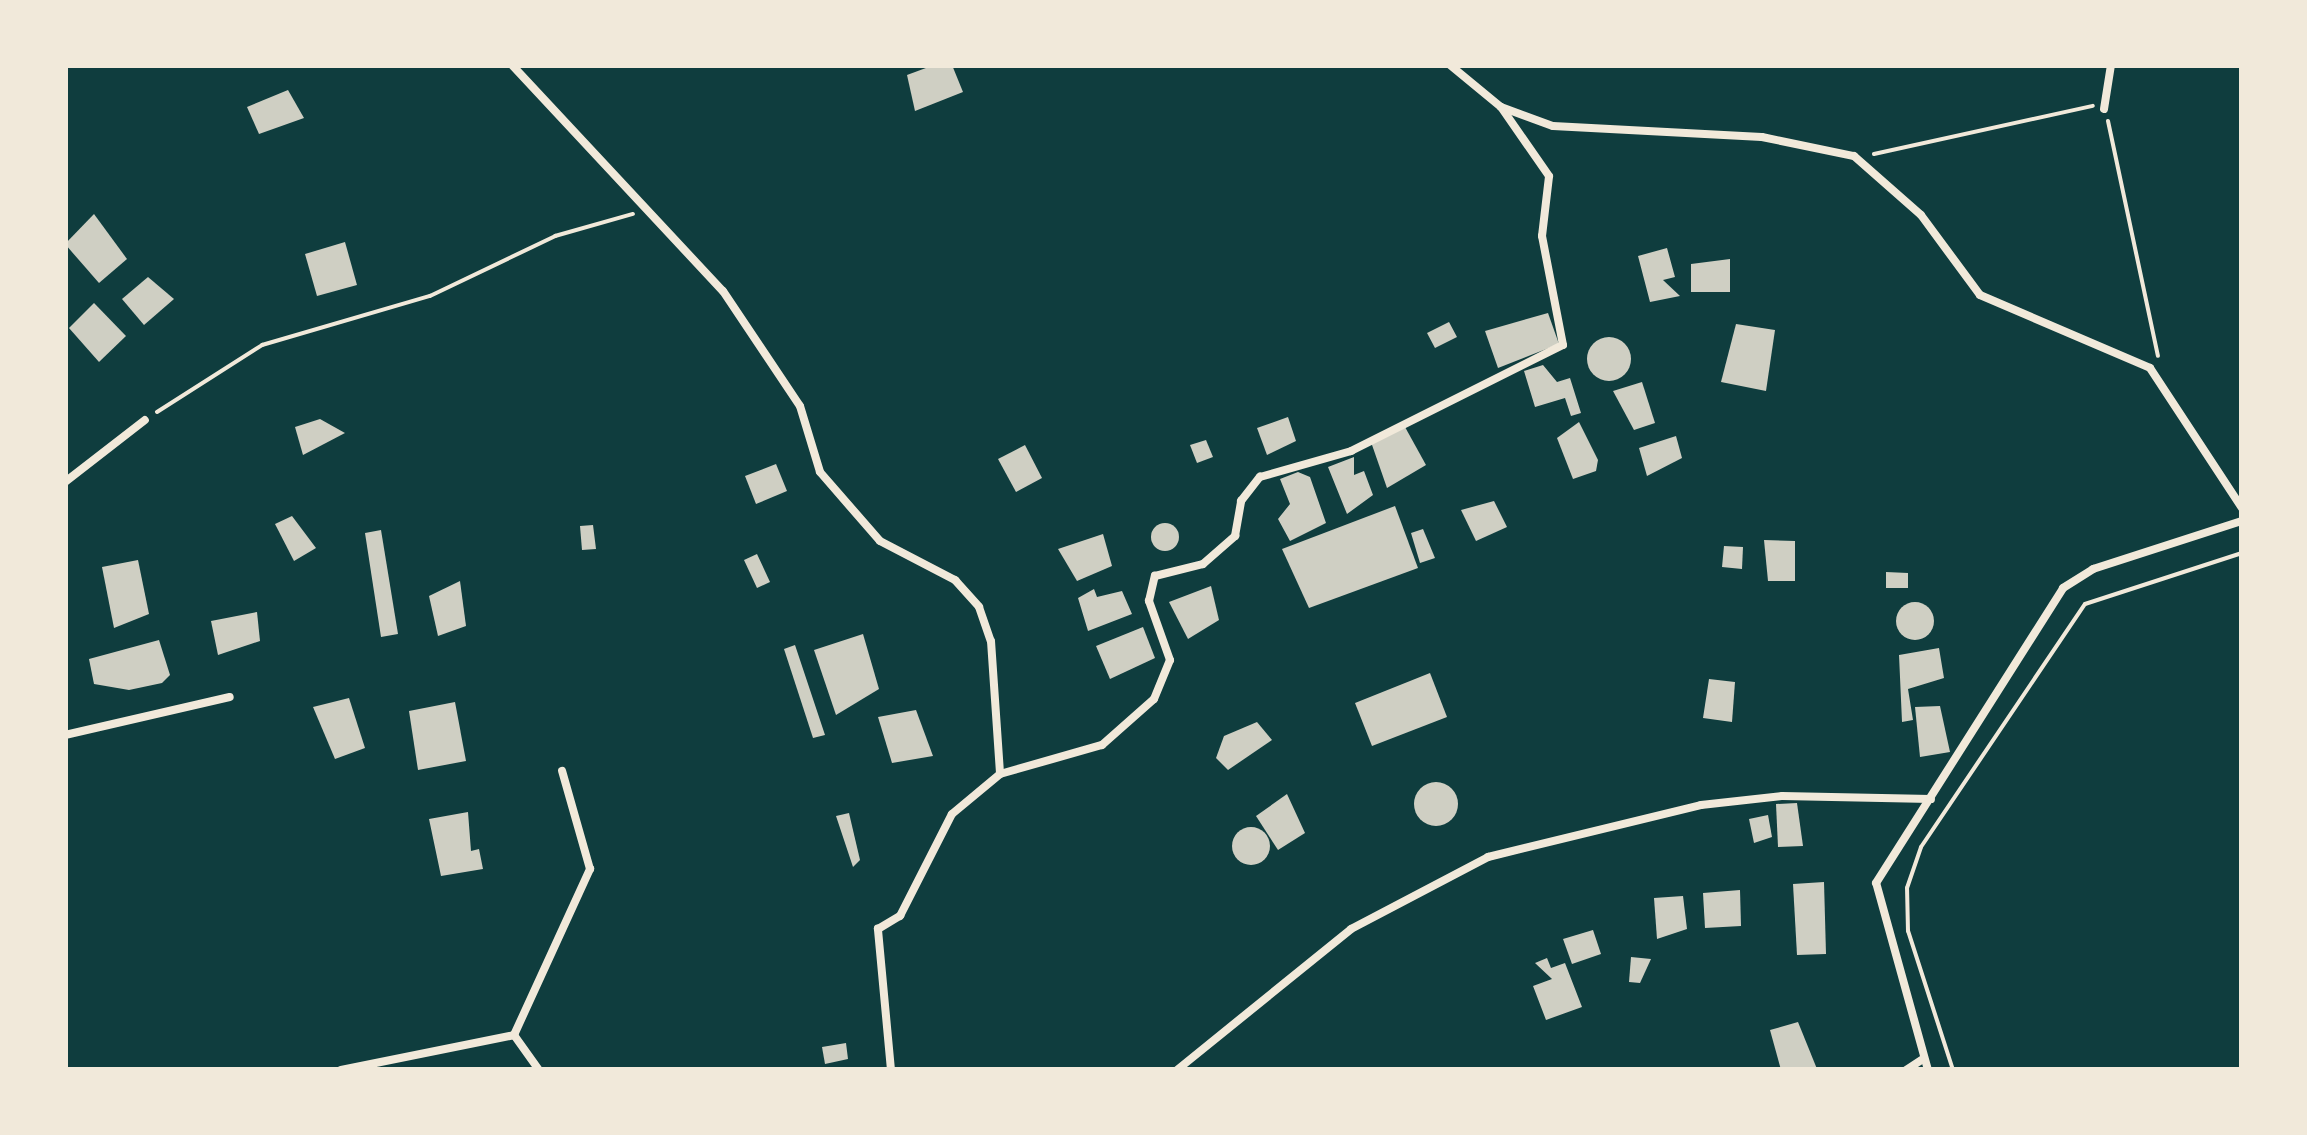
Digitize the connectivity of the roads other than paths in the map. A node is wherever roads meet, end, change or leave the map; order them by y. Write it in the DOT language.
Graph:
graph roads {
  1 [pos="512,65"];
  2 [pos="1450,65"];
  3 [pos="2110,65"];
  4 [pos="1501,107"];
  5 [pos="2104,109"];
  6 [pos="145,420"];
  7 [pos="65,482"];
  8 [pos="2242,508"];
  9 [pos="2242,521"];
  10 [pos="2242,553"];
  11 [pos="230,696"];
  12 [pos="65,735"];
  13 [pos="562,771"];
  14 [pos="1000,774"];
  15 [pos="1932,798"];
  16 [pos="514,1035"];
  17 [pos="1923,1058"];
  18 [pos="341,1070"];
  19 [pos="539,1070"];
  20 [pos="891,1070"];
  21 [pos="1176,1070"];
  22 [pos="1906,1070"];
  23 [pos="1928,1070"];
  24 [pos="1953,1070"];
  1 -- 14 [label="street"];
  2 -- 4 [label="street"];
  3 -- 5 [label="street"];
  4 -- 8 [label="street"];
  4 -- 14 [label="street"];
  6 -- 7 [label="street"];
  9 -- 15 [label="street"];
  10 -- 24 [label="lane"];
  11 -- 12 [label="street"];
  13 -- 16 [label="street"];
  14 -- 20 [label="street"];
  15 -- 17 [label="street"];
  15 -- 21 [label="street"];
  16 -- 18 [label="street"];
  16 -- 19 [label="street"];
  17 -- 22 [label="street"];
  17 -- 23 [label="street"];
}
